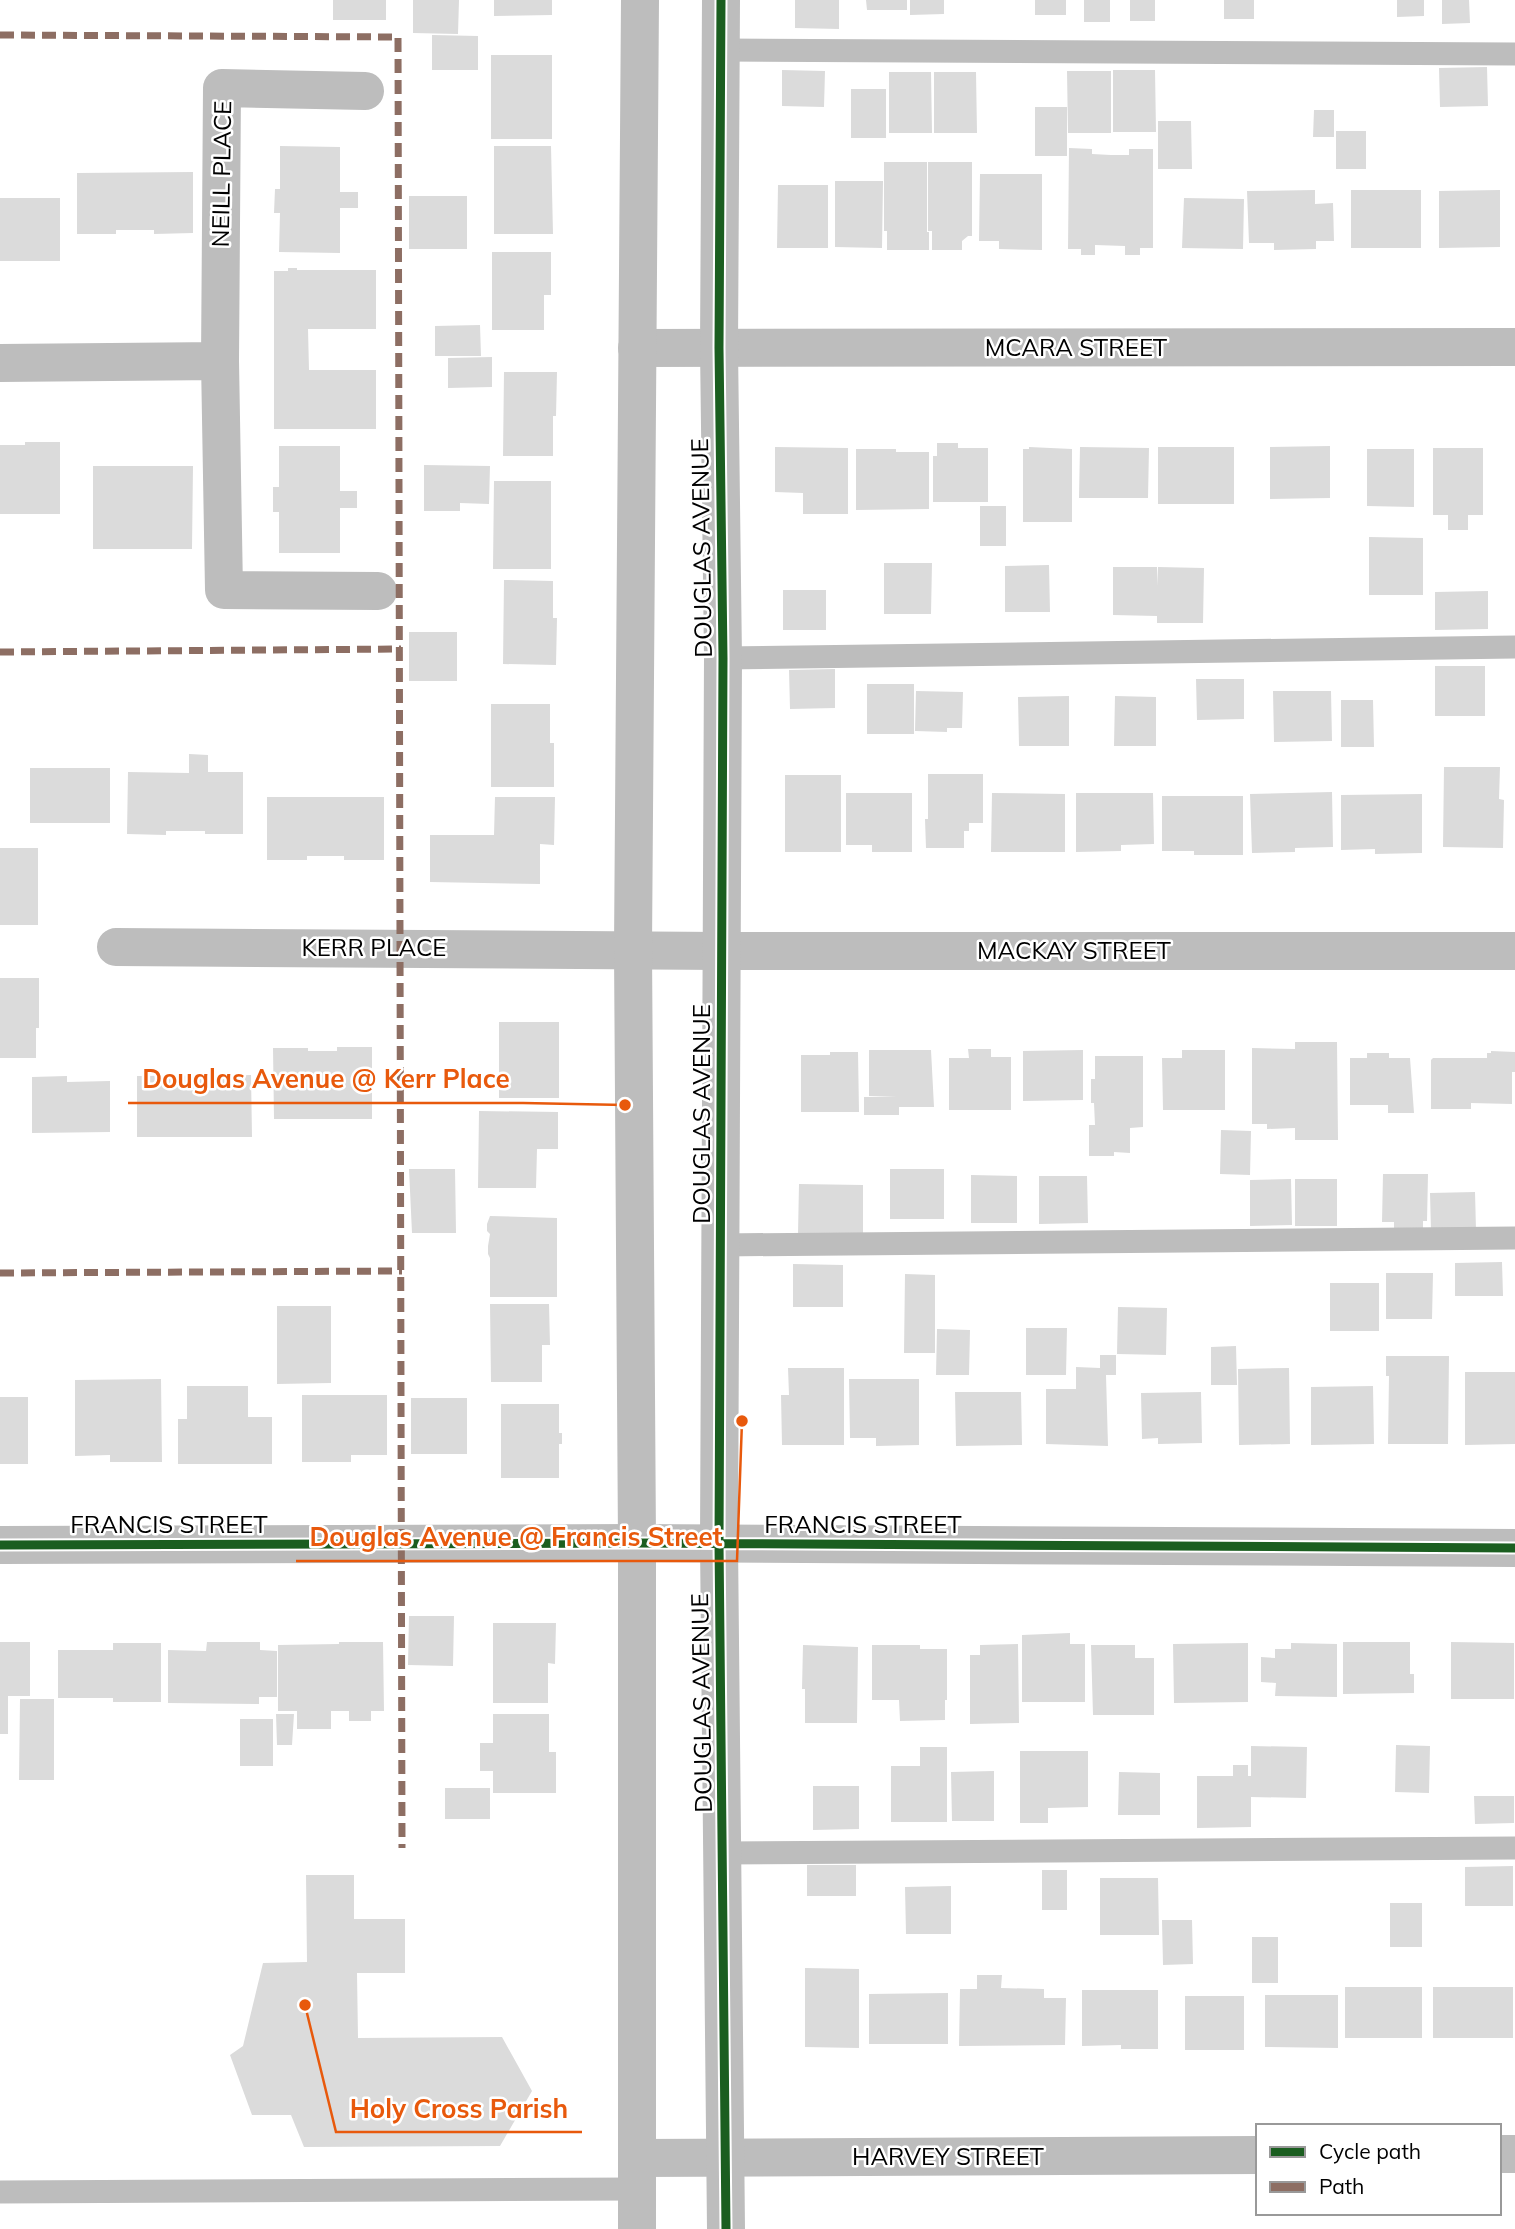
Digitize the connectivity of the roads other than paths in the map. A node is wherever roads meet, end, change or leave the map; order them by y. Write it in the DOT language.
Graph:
graph roads {
  1 [pos="640,0"];
  2 [pos="721,0"];
  3 [pos="721,50"];
  4 [pos="1515,54"];
  5 [pos="365,91"];
  6 [pos="1515,347"];
  7 [pos="637,348"];
  8 [pos="719,348"];
  9 [pos="220,361"];
  10 [pos="0,363"];
  11 [pos="378,591"];
  12 [pos="1515,647"];
  13 [pos="723,658"];
  14 [pos="116,947"];
  15 [pos="633,949"];
  16 [pos="721,951"];
  17 [pos="1515,951"];
  18 [pos="1515,1238"];
  19 [pos="721,1245"];
  20 [pos="637,1543"];
  21 [pos="719,1543"];
  22 [pos="0,1545"];
  23 [pos="1515,1548"];
  24 [pos="1515,1848"];
  25 [pos="723,1853"];
  26 [pos="1256,2155"];
  27 [pos="726,2158"];
  28 [pos="638,2173"];
  29 [pos="0,2192"];
  30 [pos="637,2229"];
  31 [pos="726,2229"];
  1 -- 7 [label="street"];
  2 -- 3 [label="street, DOUGLAS AVENUE"];
  3 -- 4 [label="lane"];
  3 -- 8 [label="street, DOUGLAS AVENUE"];
  5 -- 9 [label="street, NEILL PLACE"];
  6 -- 8 [label="street, MCARA STREET"];
  7 -- 8 [label="street, MCARA STREET"];
  7 -- 15 [label="street"];
  8 -- 13 [label="street, DOUGLAS AVENUE"];
  9 -- 10 [label="street"];
  9 -- 11 [label="street, NEILL PLACE"];
  12 -- 13 [label="lane"];
  13 -- 16 [label="street, DOUGLAS AVENUE"];
  14 -- 15 [label="street, KERR PLACE"];
  15 -- 16 [label="street, MACKAY STREET"];
  15 -- 20 [label="street"];
  16 -- 17 [label="street, MACKAY STREET"];
  16 -- 19 [label="street, DOUGLAS AVENUE"];
  18 -- 19 [label="lane"];
  19 -- 21 [label="street, DOUGLAS AVENUE"];
  20 -- 21 [label="street, FRANCIS STREET"];
  20 -- 22 [label="street, FRANCIS STREET"];
  20 -- 28 [label="street"];
  21 -- 23 [label="street, FRANCIS STREET"];
  21 -- 25 [label="street, DOUGLAS AVENUE"];
  24 -- 25 [label="lane"];
  25 -- 27 [label="street, DOUGLAS AVENUE"];
  26 -- 27 [label="street, HARVEY STREET"];
  27 -- 28 [label="street, HARVEY STREET"];
  27 -- 31 [label="street, DOUGLAS AVENUE"];
  28 -- 29 [label="lane"];
  28 -- 30 [label="street"];
}
